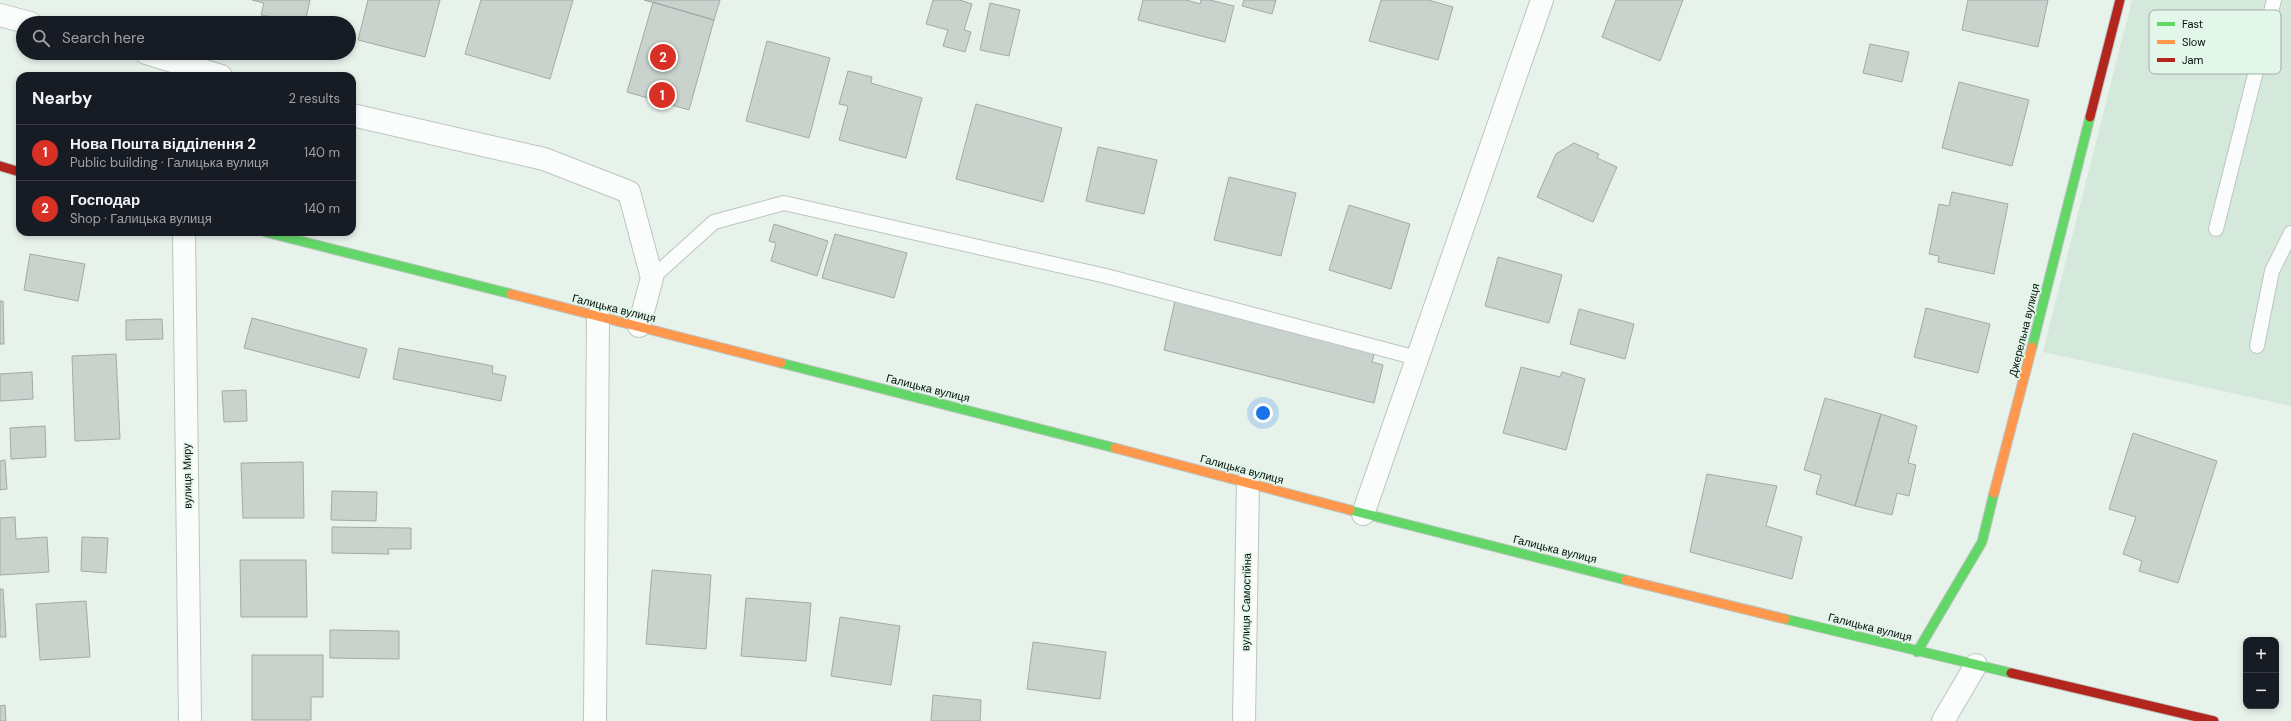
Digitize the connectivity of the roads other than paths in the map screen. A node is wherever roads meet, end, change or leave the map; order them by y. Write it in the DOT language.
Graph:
graph roads {
  1 [pos="1542,0"];
  2 [pos="2120,0"];
  3 [pos="2274,0"];
  4 [pos="2271,10"];
  5 [pos="0,15"];
  6 [pos="16,19"];
  7 [pos="169,60"];
  8 [pos="208,72"];
  9 [pos="2255,74"];
  10 [pos="356,116"];
  11 [pos="0,166"];
  12 [pos="16,171"];
  13 [pos="2216,229"];
  14 [pos="2291,233"];
  15 [pos="184,236"];
  16 [pos="281,236"];
  17 [pos="652,278"];
  18 [pos="598,316"];
  19 [pos="639,326"];
  20 [pos="2257,346"];
  21 [pos="1417,358"];
  22 [pos="1248,482"];
  23 [pos="1363,514"];
  24 [pos="1917,652"];
  25 [pos="1976,665"];
  26 [pos="190,721"];
  27 [pos="595,721"];
  28 [pos="1244,721"];
  29 [pos="1943,721"];
  30 [pos="2214,721"];
  1 -- 21 [label="street"];
  2 -- 24 [label="main road, Джерельна вулиця"];
  3 -- 4 [label="lane"];
  5 -- 6 [label="street"];
  7 -- 8 [label="street"];
  9 -- 13 [label="lane"];
  10 -- 17 [label="street"];
  11 -- 12 [label="main road"];
  14 -- 20 [label="lane"];
  15 -- 26 [label="street, вулиця Миру"];
  16 -- 18 [label="main road, Галицька вулиця"];
  17 -- 19 [label="street"];
  17 -- 21 [label="lane"];
  18 -- 19 [label="main road, Галицька вулиця"];
  18 -- 27 [label="street"];
  19 -- 22 [label="main road, Галицька вулиця"];
  21 -- 23 [label="street"];
  22 -- 23 [label="main road, Галицька вулиця"];
  22 -- 28 [label="street, вулиця Самостійна"];
  23 -- 24 [label="main road, Галицька вулиця"];
  24 -- 25 [label="main road, Галицька вулиця"];
  25 -- 29 [label="street"];
  25 -- 30 [label="main road, Галицька вулиця"];
}
